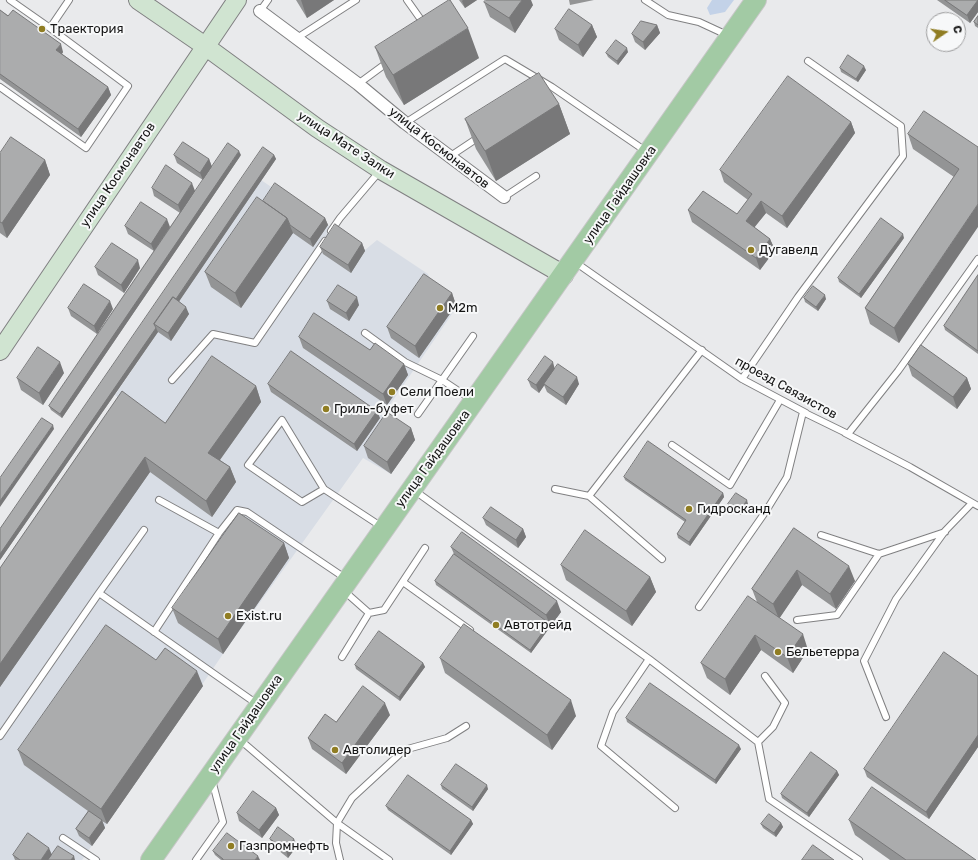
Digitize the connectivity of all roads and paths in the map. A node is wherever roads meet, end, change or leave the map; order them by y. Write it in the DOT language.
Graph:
graph roads {
  1 [pos="10,0"];
  2 [pos="69,0"];
  3 [pos="138,0"];
  4 [pos="237,0"];
  5 [pos="268,0"];
  6 [pos="356,0"];
  7 [pos="407,0"];
  8 [pos="645,0"];
  9 [pos="756,0"];
  10 [pos="260,11"];
  11 [pos="50,28"];
  12 [pos="430,32"];
  13 [pos="731,37"];
  14 [pos="297,38"];
  15 [pos="205,46"];
  16 [pos="394,58"];
  17 [pos="808,61"];
  18 [pos="358,84"];
  19 [pos="0,87"];
  20 [pos="552,87"];
  21 [pos="546,92"];
  22 [pos="405,123"];
  23 [pos="488,131"];
  24 [pos="649,153"];
  25 [pos="449,157"];
  26 [pos="381,170"];
  27 [pos="536,176"];
  28 [pos="504,197"];
  29 [pos="978,259"];
  30 [pos="569,268"];
  31 [pos="365,333"];
  32 [pos="473,336"];
  33 [pos="702,350"];
  34 [pos="0,351"];
  35 [pos="742,379"];
  36 [pos="172,380"];
  37 [pos="442,380"];
  38 [pos="780,400"];
  39 [pos="474,401"];
  40 [pos="803,412"];
  41 [pos="418,414"];
  42 [pos="848,434"];
  43 [pos="672,445"];
  44 [pos="324,488"];
  45 [pos="412,489"];
  46 [pos="555,489"];
  47 [pos="589,496"];
  48 [pos="159,500"];
  49 [pos="975,505"];
  50 [pos="384,528"];
  51 [pos="144,530"];
  52 [pos="945,531"];
  53 [pos="219,533"];
  54 [pos="821,535"];
  55 [pos="425,548"];
  56 [pos="879,554"];
  57 [pos="662,559"];
  58 [pos="403,582"];
  59 [pos="345,584"];
  60 [pos="99,593"];
  61 [pos="699,607"];
  62 [pos="369,613"];
  63 [pos="797,620"];
  64 [pos="154,632"];
  65 [pos="472,632"];
  66 [pos="342,657"];
  67 [pos="649,659"];
  68 [pos="765,676"];
  69 [pos="260,706"];
  70 [pos="886,717"];
  71 [pos="466,726"];
  72 [pos="0,736"];
  73 [pos="237,737"];
  74 [pos="758,742"];
  75 [pos="210,774"];
  76 [pos="674,808"];
  77 [pos="337,823"];
  78 [pos="63,838"];
  79 [pos="96,860"];
  80 [pos="151,860"];
  81 [pos="196,860"];
  82 [pos="340,860"];
  83 [pos="389,860"];
  84 [pos="859,860"];
  1 -- 11 [label="lane"];
  2 -- 11 [label="lane"];
  3 -- 15 [label="street, улица Мате Залки"];
  4 -- 15 [label="street, улица Космонавтов"];
  5 -- 10 [label="lane"];
  6 -- 14 [label="lane"];
  7 -- 12 [label="lane"];
  8 -- 13 [label="lane"];
  9 -- 13 [label="main road, улица Гайдашовка"];
  10 -- 14 [label="street, улица Космонавтов"];
  11 -- 19 [label="lane"];
  13 -- 24 [label="main road, улица Гайдашовка"];
  14 -- 18 [label="street, улица Космонавтов"];
  15 -- 26 [label="street, улица Мате Залки"];
  15 -- 34 [label="street, улица Космонавтов"];
  16 -- 18 [label="lane"];
  17 -- 35 [label="lane"];
  18 -- 22 [label="street, улица Космонавтов"];
  20 -- 21 [label="lane"];
  20 -- 22 [label="lane"];
  20 -- 24 [label="lane"];
  22 -- 25 [label="street, улица Космонавтов"];
  23 -- 25 [label="lane"];
  24 -- 30 [label="main road, улица Гайдашовка"];
  25 -- 28 [label="street, улица Космонавтов"];
  26 -- 30 [label="street, улица Мате Залки"];
  26 -- 36 [label="lane"];
  27 -- 28 [label="lane"];
  29 -- 42 [label="lane"];
  30 -- 33 [label="lane, проезд Связистов"];
  30 -- 39 [label="main road, улица Гайдашовка"];
  31 -- 37 [label="lane"];
  32 -- 37 [label="lane"];
  33 -- 35 [label="lane, проезд Связистов"];
  33 -- 47 [label="lane"];
  35 -- 38 [label="lane, проезд Связистов"];
  37 -- 39 [label="lane"];
  37 -- 41 [label="lane"];
  38 -- 40 [label="lane, проезд Связистов"];
  38 -- 43 [label="lane"];
  39 -- 45 [label="main road, улица Гайдашовка"];
  40 -- 42 [label="lane, проезд Связистов"];
  40 -- 61 [label="lane"];
  42 -- 49 [label="lane"];
  44 -- 44 [label="lane"];
  44 -- 50 [label="lane"];
  45 -- 50 [label="main road, улица Гайдашовка"];
  45 -- 67 [label="lane"];
  46 -- 47 [label="lane"];
  47 -- 57 [label="lane"];
  48 -- 53 [label="lane"];
  49 -- 52 [label="lane"];
  50 -- 59 [label="main road, улица Гайдашовка"];
  51 -- 60 [label="lane"];
  52 -- 56 [label="lane"];
  52 -- 70 [label="lane"];
  53 -- 59 [label="lane"];
  53 -- 64 [label="lane"];
  54 -- 56 [label="lane"];
  55 -- 58 [label="lane"];
  56 -- 63 [label="lane"];
  58 -- 62 [label="lane"];
  58 -- 65 [label="lane"];
  59 -- 62 [label="lane"];
  59 -- 69 [label="main road, улица Гайдашовка"];
  60 -- 64 [label="lane"];
  60 -- 72 [label="lane"];
  62 -- 66 [label="lane"];
  64 -- 69 [label="lane"];
  67 -- 74 [label="lane"];
  67 -- 76 [label="lane"];
  68 -- 74 [label="lane"];
  69 -- 73 [label="main road, улица Гайдашовка"];
  71 -- 77 [label="lane"];
  73 -- 75 [label="main road, улица Гайдашовка"];
  73 -- 77 [label="lane"];
  74 -- 84 [label="lane"];
  75 -- 80 [label="main road, улица Гайдашовка"];
  75 -- 81 [label="lane"];
  77 -- 82 [label="lane"];
  77 -- 83 [label="lane"];
  78 -- 79 [label="lane"];
}
